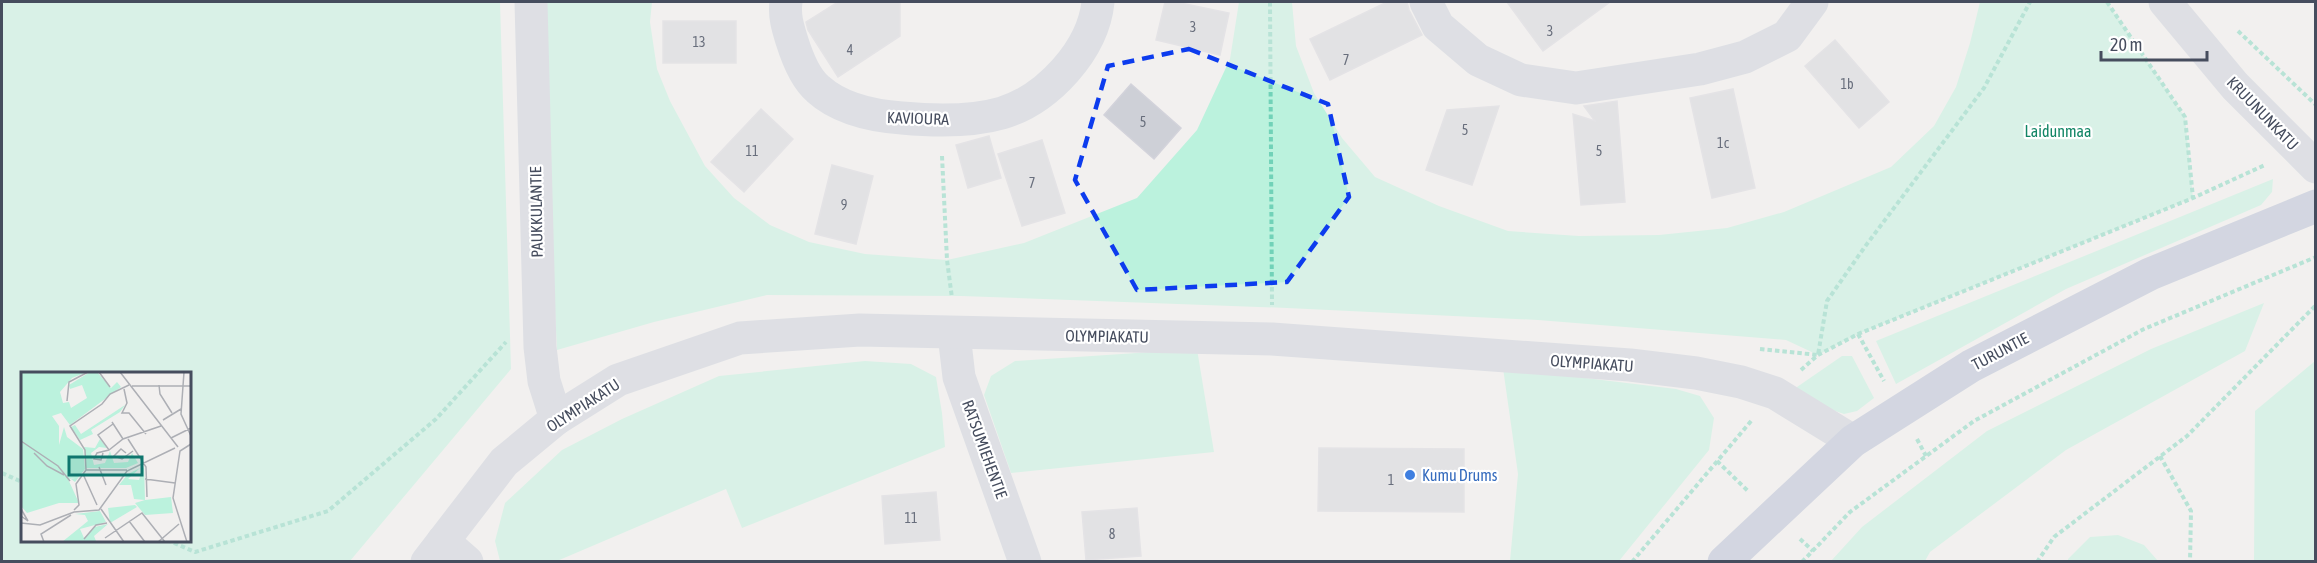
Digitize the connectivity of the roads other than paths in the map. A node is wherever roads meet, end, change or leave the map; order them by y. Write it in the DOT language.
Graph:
graph roads {
  1 [pos="531,2"];
  2 [pos="786,2"];
  3 [pos="1098,2"];
  4 [pos="1426,2"];
  5 [pos="1812,2"];
  6 [pos="2165,2"];
  7 [pos="2307,159"];
  8 [pos="2316,206"];
  9 [pos="953,319"];
  10 [pos="556,419"];
  11 [pos="1853,441"];
  12 [pos="446,554"];
  13 [pos="1025,561"];
  14 [pos="1724,561"];
  1 -- 10 [label="street, PAUKKULANTIE"];
  2 -- 3 [label="street, KAVIOURA"];
  4 -- 5 [label="street"];
  6 -- 7 [label="street, KRUUNUNKATU"];
  8 -- 11 [label="main road, TURUNTIE"];
  9 -- 10 [label="street, OLYMPIAKATU"];
  9 -- 11 [label="street, OLYMPIAKATU"];
  9 -- 13 [label="street, RATSUMIEHENTIE"];
  10 -- 12 [label="street, OLYMPIAKATU"];
  11 -- 14 [label="main road, TURUNTIE"];
}
